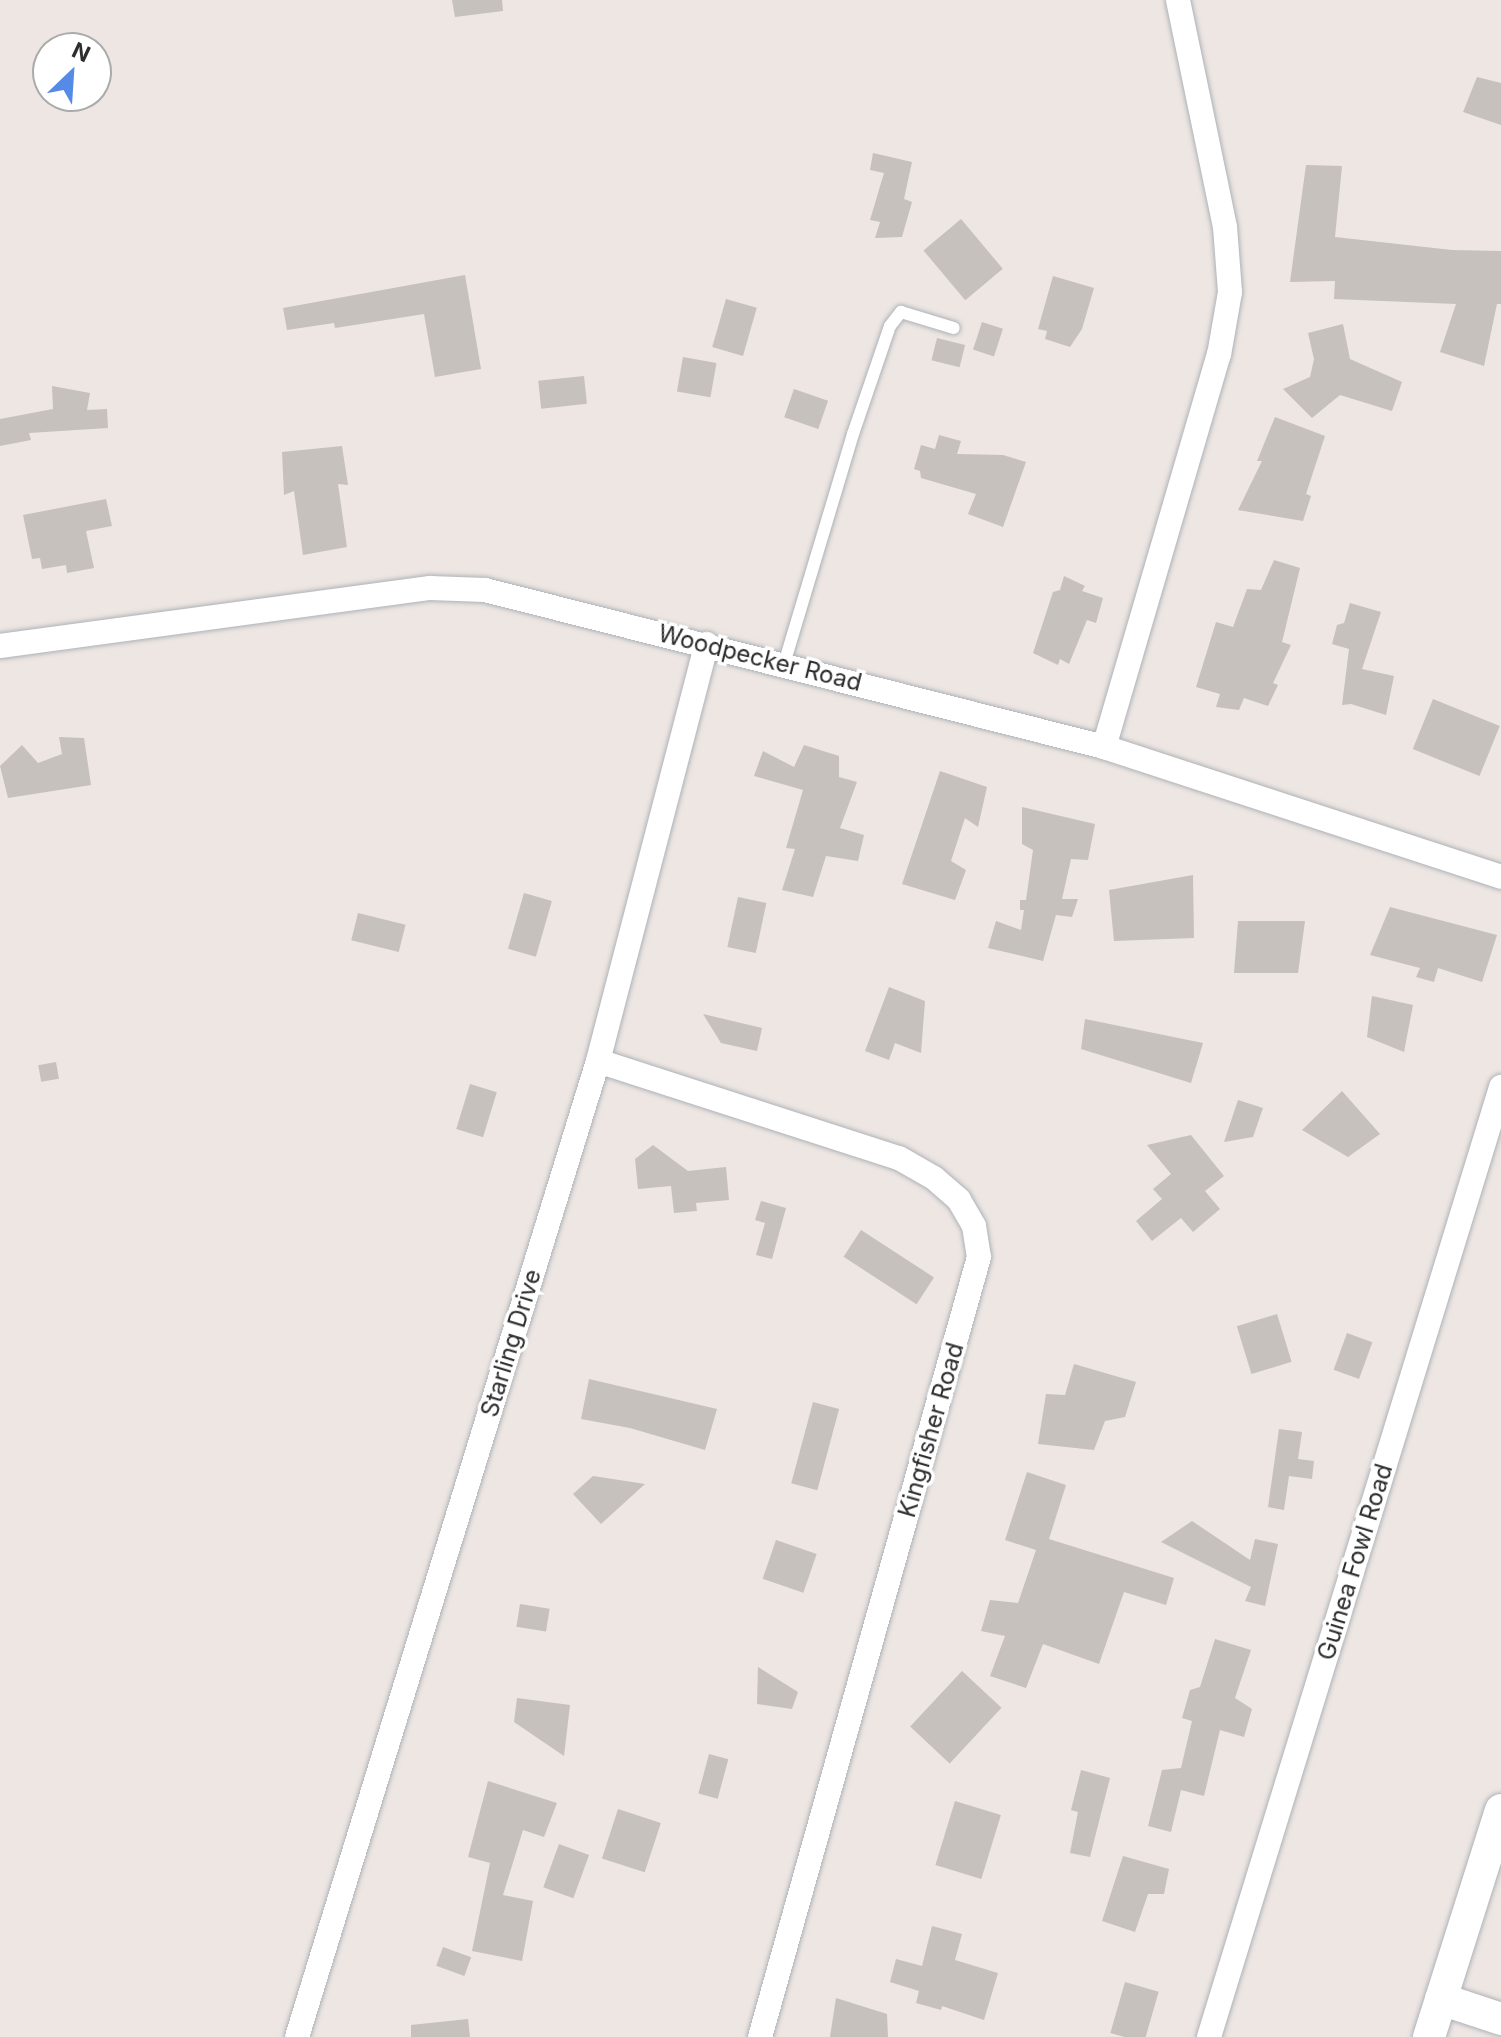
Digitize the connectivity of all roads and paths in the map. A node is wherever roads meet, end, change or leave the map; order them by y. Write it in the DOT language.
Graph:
graph roads {
  1 [pos="1178,0"];
  2 [pos="954,328"];
  3 [pos="707,644"];
  4 [pos="0,646"];
  5 [pos="784,664"];
  6 [pos="1104,747"];
  7 [pos="1501,877"];
  8 [pos="598,1061"];
  9 [pos="1501,1087"];
  10 [pos="1501,1810"];
  11 [pos="1441,1999"];
  12 [pos="1501,2019"];
  13 [pos="297,2037"];
  14 [pos="760,2037"];
  15 [pos="1209,2037"];
  16 [pos="1429,2037"];
  1 -- 6 [label="street"];
  2 -- 5 [label="lane"];
  3 -- 4 [label="street, Woodpecker Road"];
  3 -- 5 [label="street, Woodpecker Road"];
  3 -- 8 [label="street, Starling Drive"];
  5 -- 6 [label="street, Woodpecker Road"];
  6 -- 7 [label="street, Woodpecker Road"];
  8 -- 13 [label="street, Starling Drive"];
  8 -- 14 [label="street, Kingfisher Road"];
  9 -- 15 [label="street, Guinea Fowl Road"];
  10 -- 11 [label="street"];
  11 -- 12 [label="street"];
  11 -- 16 [label="street"];
}
